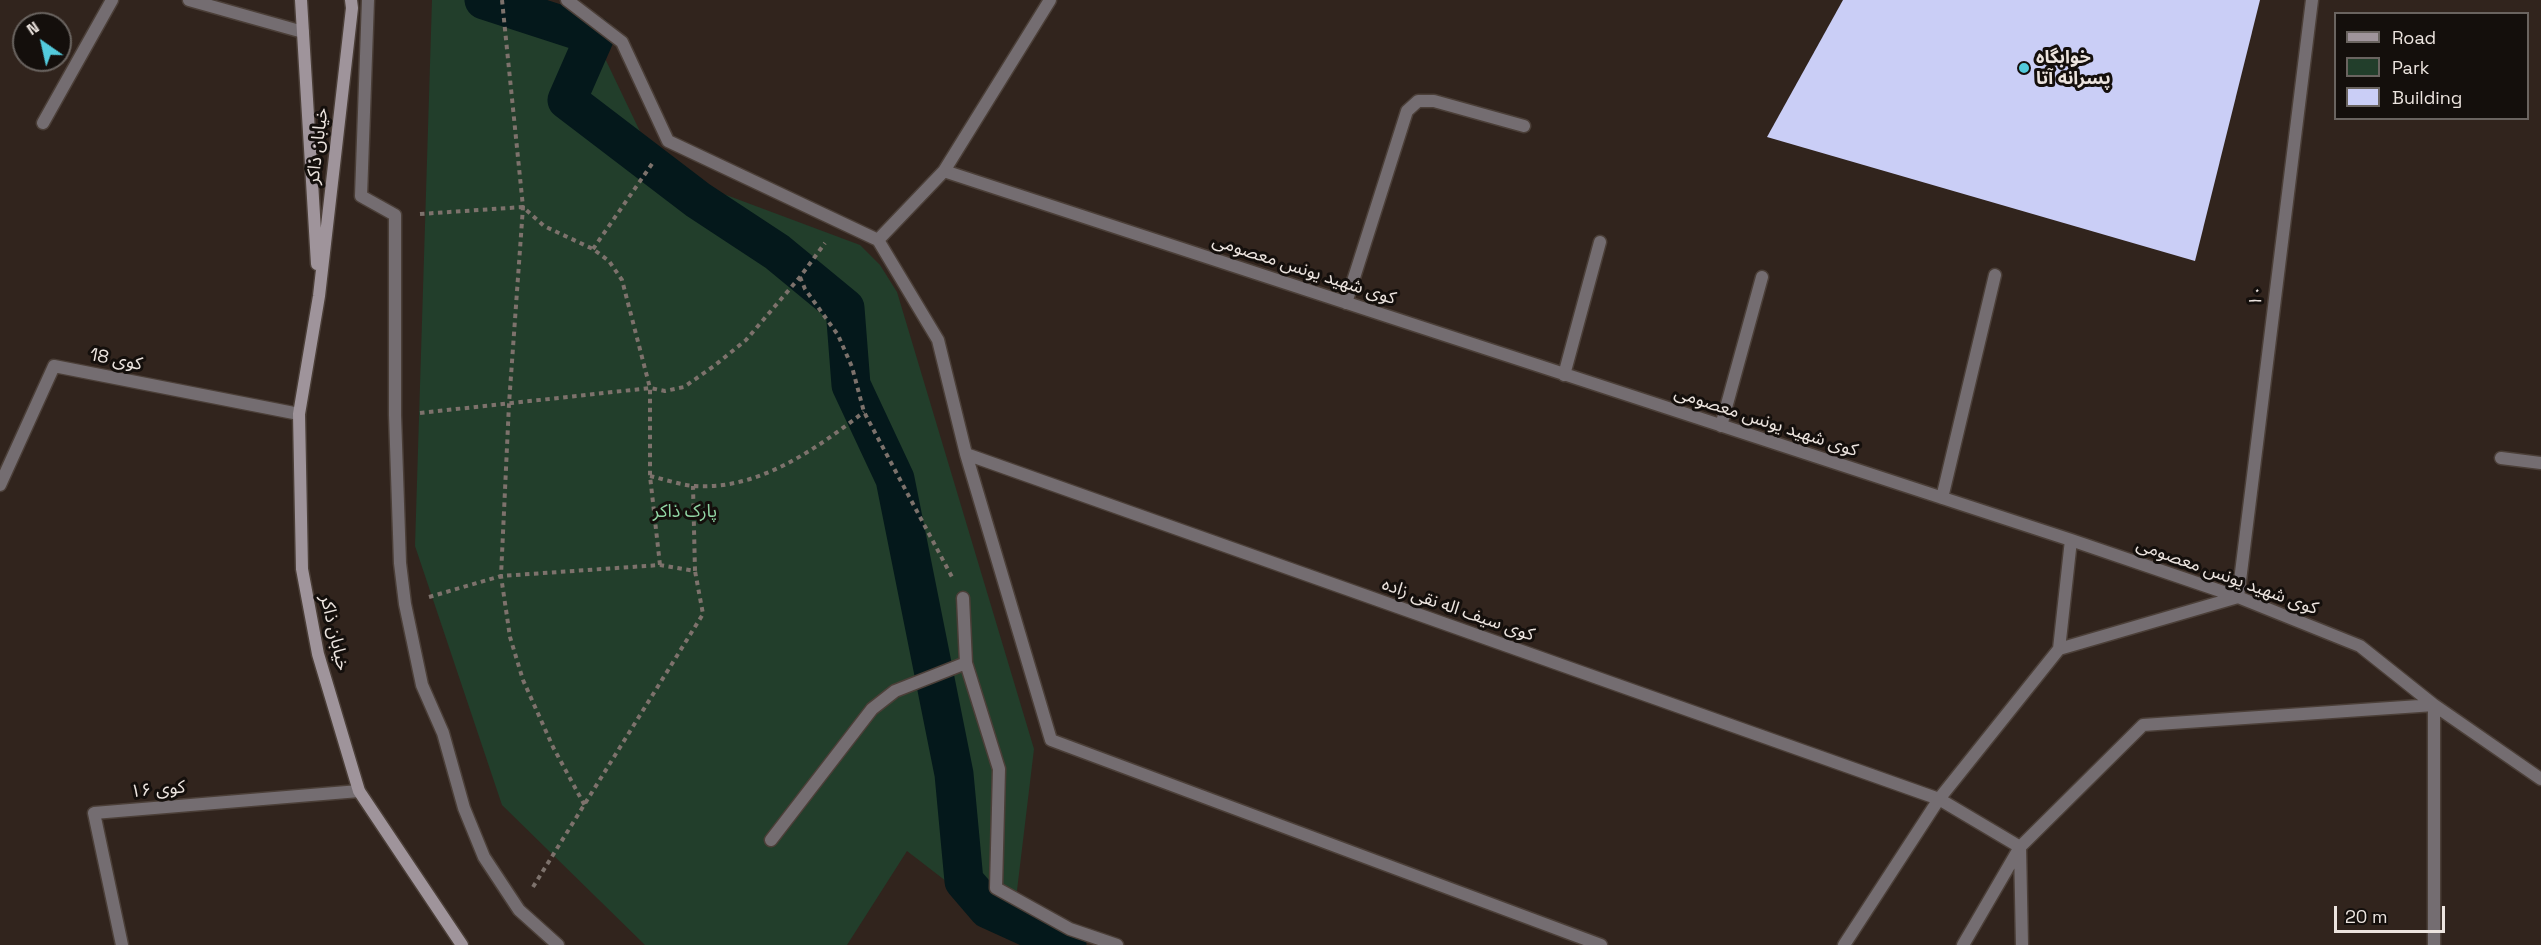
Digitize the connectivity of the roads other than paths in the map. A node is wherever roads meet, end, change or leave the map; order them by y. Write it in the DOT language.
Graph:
graph roads {
  1 [pos="111,0"];
  2 [pos="189,0"];
  3 [pos="301,0"];
  4 [pos="351,0"];
  5 [pos="368,0"];
  6 [pos="567,0"];
  7 [pos="1050,0"];
  8 [pos="2312,0"];
  9 [pos="303,32"];
  10 [pos="43,123"];
  11 [pos="1524,126"];
  12 [pos="944,171"];
  13 [pos="878,240"];
  14 [pos="1600,242"];
  15 [pos="1995,275"];
  16 [pos="1762,277"];
  17 [pos="319,296"];
  18 [pos="1346,303"];
  19 [pos="1564,375"];
  20 [pos="299,414"];
  21 [pos="1721,426"];
  22 [pos="966,454"];
  23 [pos="2501,458"];
  24 [pos="2541,463"];
  25 [pos="0,485"];
  26 [pos="1942,498"];
  27 [pos="2071,540"];
  28 [pos="2238,597"];
  29 [pos="963,598"];
  30 [pos="2059,649"];
  31 [pos="966,663"];
  32 [pos="2434,705"];
  33 [pos="2541,779"];
  34 [pos="360,791"];
  35 [pos="1939,799"];
  36 [pos="771,840"];
  37 [pos="2020,848"];
  38 [pos="122,945"];
  39 [pos="462,945"];
  40 [pos="558,945"];
  41 [pos="1117,945"];
  42 [pos="1601,945"];
  43 [pos="1844,945"];
  44 [pos="1963,945"];
  45 [pos="2022,945"];
  46 [pos="2434,945"];
  1 -- 10 [label="street"];
  2 -- 9 [label="street"];
  3 -- 9 [label="street, خیابان ذاکر"];
  4 -- 17 [label="street, خیابان ذاکر"];
  5 -- 40 [label="street"];
  6 -- 13 [label="street"];
  7 -- 12 [label="street"];
  8 -- 28 [label="street, ۱۰"];
  9 -- 17 [label="street, خیابان ذاکر"];
  11 -- 18 [label="street"];
  12 -- 13 [label="street"];
  12 -- 18 [label="street, کوی شهید یونس معصومی"];
  13 -- 22 [label="street"];
  14 -- 19 [label="street"];
  15 -- 26 [label="street"];
  16 -- 21 [label="street"];
  17 -- 20 [label="street, خیابان ذاکر"];
  18 -- 19 [label="street, کوی شهید یونس معصومی"];
  19 -- 21 [label="street, کوی شهید یونس معصومی"];
  20 -- 25 [label="street, کوی 18"];
  20 -- 34 [label="street, خیابان ذاکر"];
  21 -- 26 [label="street, کوی شهید یونس معصومی"];
  22 -- 35 [label="street, کوی سیف اله نقی زاده"];
  22 -- 42 [label="street"];
  23 -- 24 [label="street"];
  26 -- 27 [label="street, کوی شهید یونس معصومی"];
  27 -- 28 [label="street, کوی شهید یونس معصومی"];
  27 -- 30 [label="street"];
  28 -- 30 [label="street"];
  28 -- 32 [label="street, کوی شهید یونس معصومی"];
  29 -- 31 [label="street"];
  30 -- 35 [label="street"];
  31 -- 36 [label="street"];
  31 -- 41 [label="street"];
  32 -- 33 [label="street, کوی شهید یونس معصومی"];
  32 -- 37 [label="street"];
  32 -- 46 [label="street"];
  34 -- 38 [label="street, کوی ۱۶"];
  34 -- 39 [label="street, خیابان ذاکر"];
  35 -- 37 [label="street, کوی سیف اله نقی زاده"];
  35 -- 43 [label="street"];
  37 -- 44 [label="street"];
  37 -- 45 [label="street"];
}
